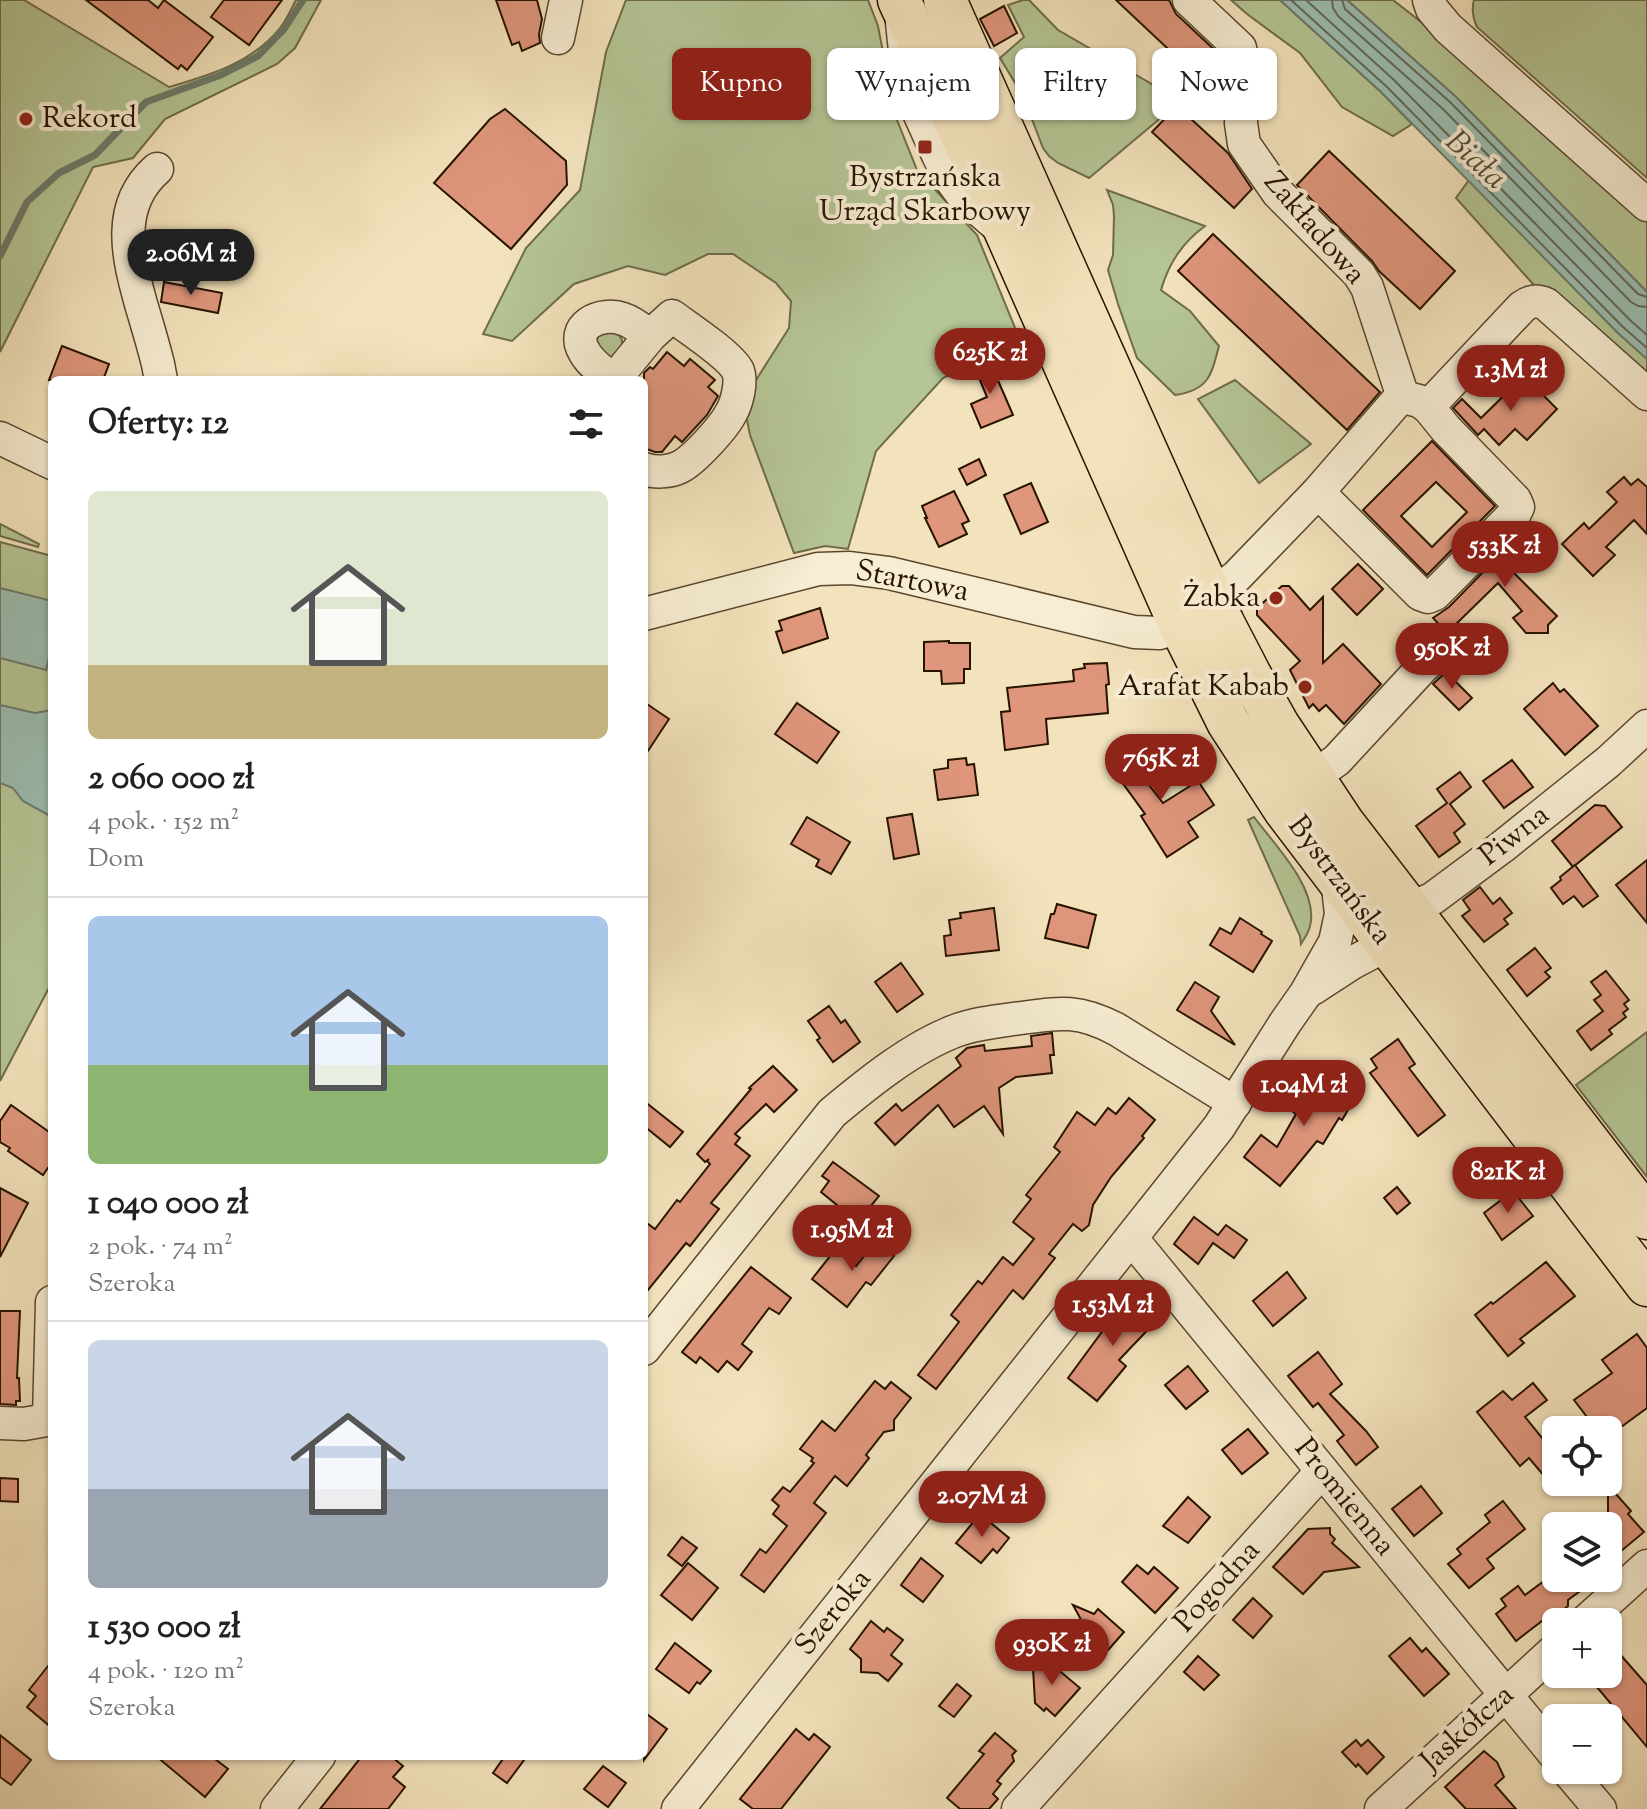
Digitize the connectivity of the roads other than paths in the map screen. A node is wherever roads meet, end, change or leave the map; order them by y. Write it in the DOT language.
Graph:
graph roads {
  1 [pos="566,0"];
  2 [pos="1189,0"];
  3 [pos="1429,0"];
  4 [pos="950,1"];
  5 [pos="900,2"];
  6 [pos="558,38"];
  7 [pos="157,169"];
  8 [pos="1647,205"];
  9 [pos="650,336"];
  10 [pos="160,376"];
  11 [pos="609,376"];
  12 [pos="616,376"];
  13 [pos="1647,394"];
  14 [pos="1426,411"];
  15 [pos="0,438"];
  16 [pos="48,461"];
  17 [pos="648,469"];
  18 [pos="1318,492"];
  19 [pos="1209,590"];
  20 [pos="648,613"];
  21 [pos="1181,627"];
  22 [pos="1444,648"];
  23 [pos="1647,726"];
  24 [pos="1312,778"];
  25 [pos="1410,908"];
  26 [pos="1363,935"];
  27 [pos="1306,993"];
  28 [pos="1235,1103"];
  29 [pos="1647,1218"];
  30 [pos="1132,1239"];
  31 [pos="1647,1285"];
  32 [pos="648,1344"];
  33 [pos="48,1419"];
  34 [pos="0,1423"];
  35 [pos="1322,1471"];
  36 [pos="1647,1566"];
  37 [pos="1600,1608"];
  38 [pos="1542,1662"];
  39 [pos="1506,1695"];
  40 [pos="1542,1739"];
  41 [pos="316,1760"];
  42 [pos="1579,1784"];
  43 [pos="277,1809"];
  44 [pos="678,1809"];
  45 [pos="1018,1809"];
  46 [pos="1381,1809"];
  47 [pos="1600,1809"];
  1 -- 6 [label="street"];
  2 -- 14 [label="street, Zakładowa"];
  3 -- 8 [label="street"];
  4 -- 19 [label="main road, Bystrzańska"];
  5 -- 21 [label="main road, Bystrzańska"];
  7 -- 10 [label="street"];
  9 -- 11 [label="street"];
  9 -- 12 [label="street"];
  9 -- 17 [label="street"];
  13 -- 14 [label="street"];
  14 -- 18 [label="street"];
  14 -- 18 [label="street"];
  15 -- 16 [label="street"];
  18 -- 19 [label="street"];
  19 -- 24 [label="main road, Bystrzańska"];
  20 -- 21 [label="street, Startowa"];
  21 -- 26 [label="main road, Bystrzańska"];
  22 -- 24 [label="street"];
  23 -- 25 [label="street, Piwna"];
  24 -- 25 [label="main road, Bystrzańska"];
  25 -- 26 [label="street, Piwna"];
  25 -- 29 [label="main road, Bystrzańska"];
  26 -- 27 [label="street, Szeroka"];
  26 -- 27 [label="street, Szeroka"];
  26 -- 31 [label="main road, Bystrzańska"];
  27 -- 28 [label="street, Szeroka"];
  28 -- 30 [label="street, Szeroka"];
  28 -- 32 [label="street"];
  30 -- 35 [label="street, Promienna"];
  30 -- 44 [label="street, Szeroka"];
  33 -- 34 [label="street"];
  35 -- 39 [label="street, Promienna"];
  35 -- 45 [label="street, Pogodna"];
  36 -- 37 [label="street"];
  38 -- 39 [label="street, Jaskółcza"];
  39 -- 40 [label="street, Promienna"];
  39 -- 46 [label="street, Jaskółcza"];
  41 -- 43 [label="street"];
  42 -- 47 [label="street"];
}
